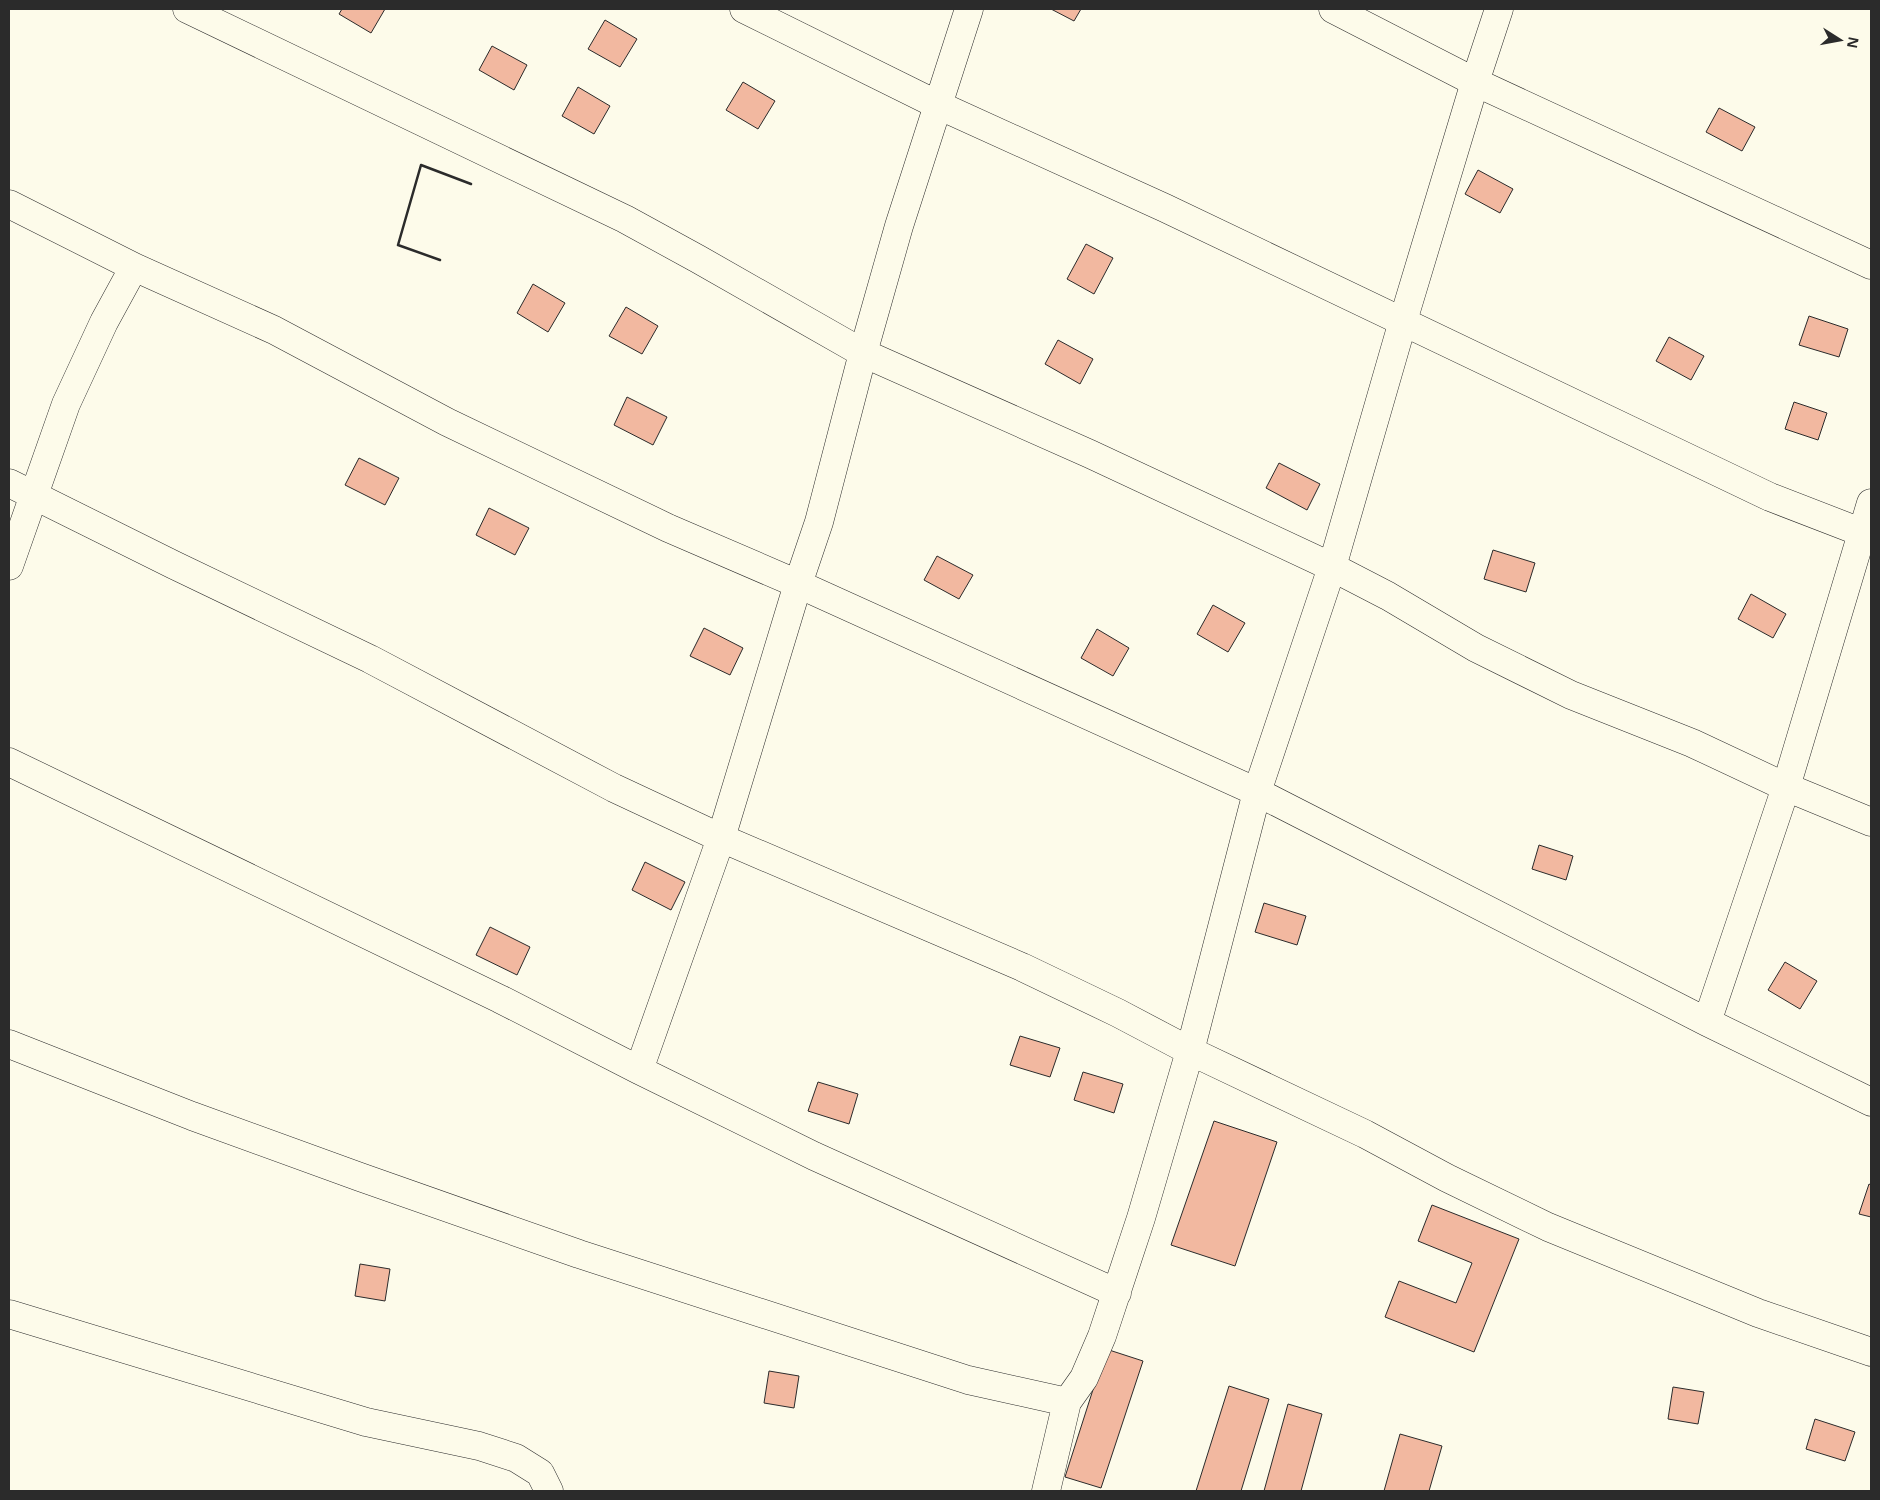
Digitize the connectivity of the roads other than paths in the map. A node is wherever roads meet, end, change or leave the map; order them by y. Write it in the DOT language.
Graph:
graph roads {
  1 [pos="187,9"];
  2 [pos="744,9"];
  3 [pos="969,9"];
  4 [pos="1333,9"];
  5 [pos="1499,9"];
  6 [pos="1475,82"];
  7 [pos="938,105"];
  8 [pos="9,204"];
  9 [pos="1871,265"];
  10 [pos="134,267"];
  11 [pos="1403,321"];
  12 [pos="863,353"];
  13 [pos="9,483"];
  14 [pos="34,495"];
  15 [pos="1871,503"];
  16 [pos="1867,534"];
  17 [pos="9,566"];
  18 [pos="1332,567"];
  19 [pos="798,584"];
  20 [pos="9,762"];
  21 [pos="1786,787"];
  22 [pos="1257,792"];
  23 [pos="1871,822"];
  24 [pos="722,838"];
  25 [pos="1707,1022"];
  26 [pos="9,1044"];
  27 [pos="1190,1050"];
  28 [pos="639,1070"];
  29 [pos="1871,1102"];
  30 [pos="1117,1293"];
  31 [pos="9,1314"];
  32 [pos="1871,1352"];
  33 [pos="1067,1402"];
  34 [pos="549,1491"];
  35 [pos="1046,1491"];
  1 -- 12 [label="street"];
  2 -- 7 [label="street"];
  3 -- 7 [label="street"];
  4 -- 6 [label="street"];
  5 -- 6 [label="street"];
  6 -- 9 [label="street"];
  6 -- 11 [label="street"];
  7 -- 11 [label="street"];
  7 -- 12 [label="street"];
  8 -- 10 [label="street"];
  10 -- 14 [label="street"];
  10 -- 19 [label="street"];
  11 -- 16 [label="street"];
  11 -- 18 [label="street"];
  12 -- 18 [label="street"];
  12 -- 19 [label="street"];
  13 -- 14 [label="street"];
  14 -- 17 [label="street"];
  14 -- 24 [label="street"];
  15 -- 16 [label="street"];
  16 -- 21 [label="street"];
  18 -- 21 [label="street"];
  18 -- 22 [label="street"];
  19 -- 22 [label="street"];
  19 -- 24 [label="street"];
  20 -- 28 [label="street"];
  21 -- 23 [label="street"];
  21 -- 25 [label="street"];
  22 -- 25 [label="street"];
  22 -- 27 [label="street"];
  24 -- 27 [label="street"];
  24 -- 28 [label="street"];
  25 -- 29 [label="street"];
  26 -- 33 [label="street"];
  27 -- 30 [label="street"];
  27 -- 32 [label="street"];
  28 -- 30 [label="street"];
  30 -- 33 [label="street"];
  31 -- 34 [label="street"];
  33 -- 35 [label="street"];
}
